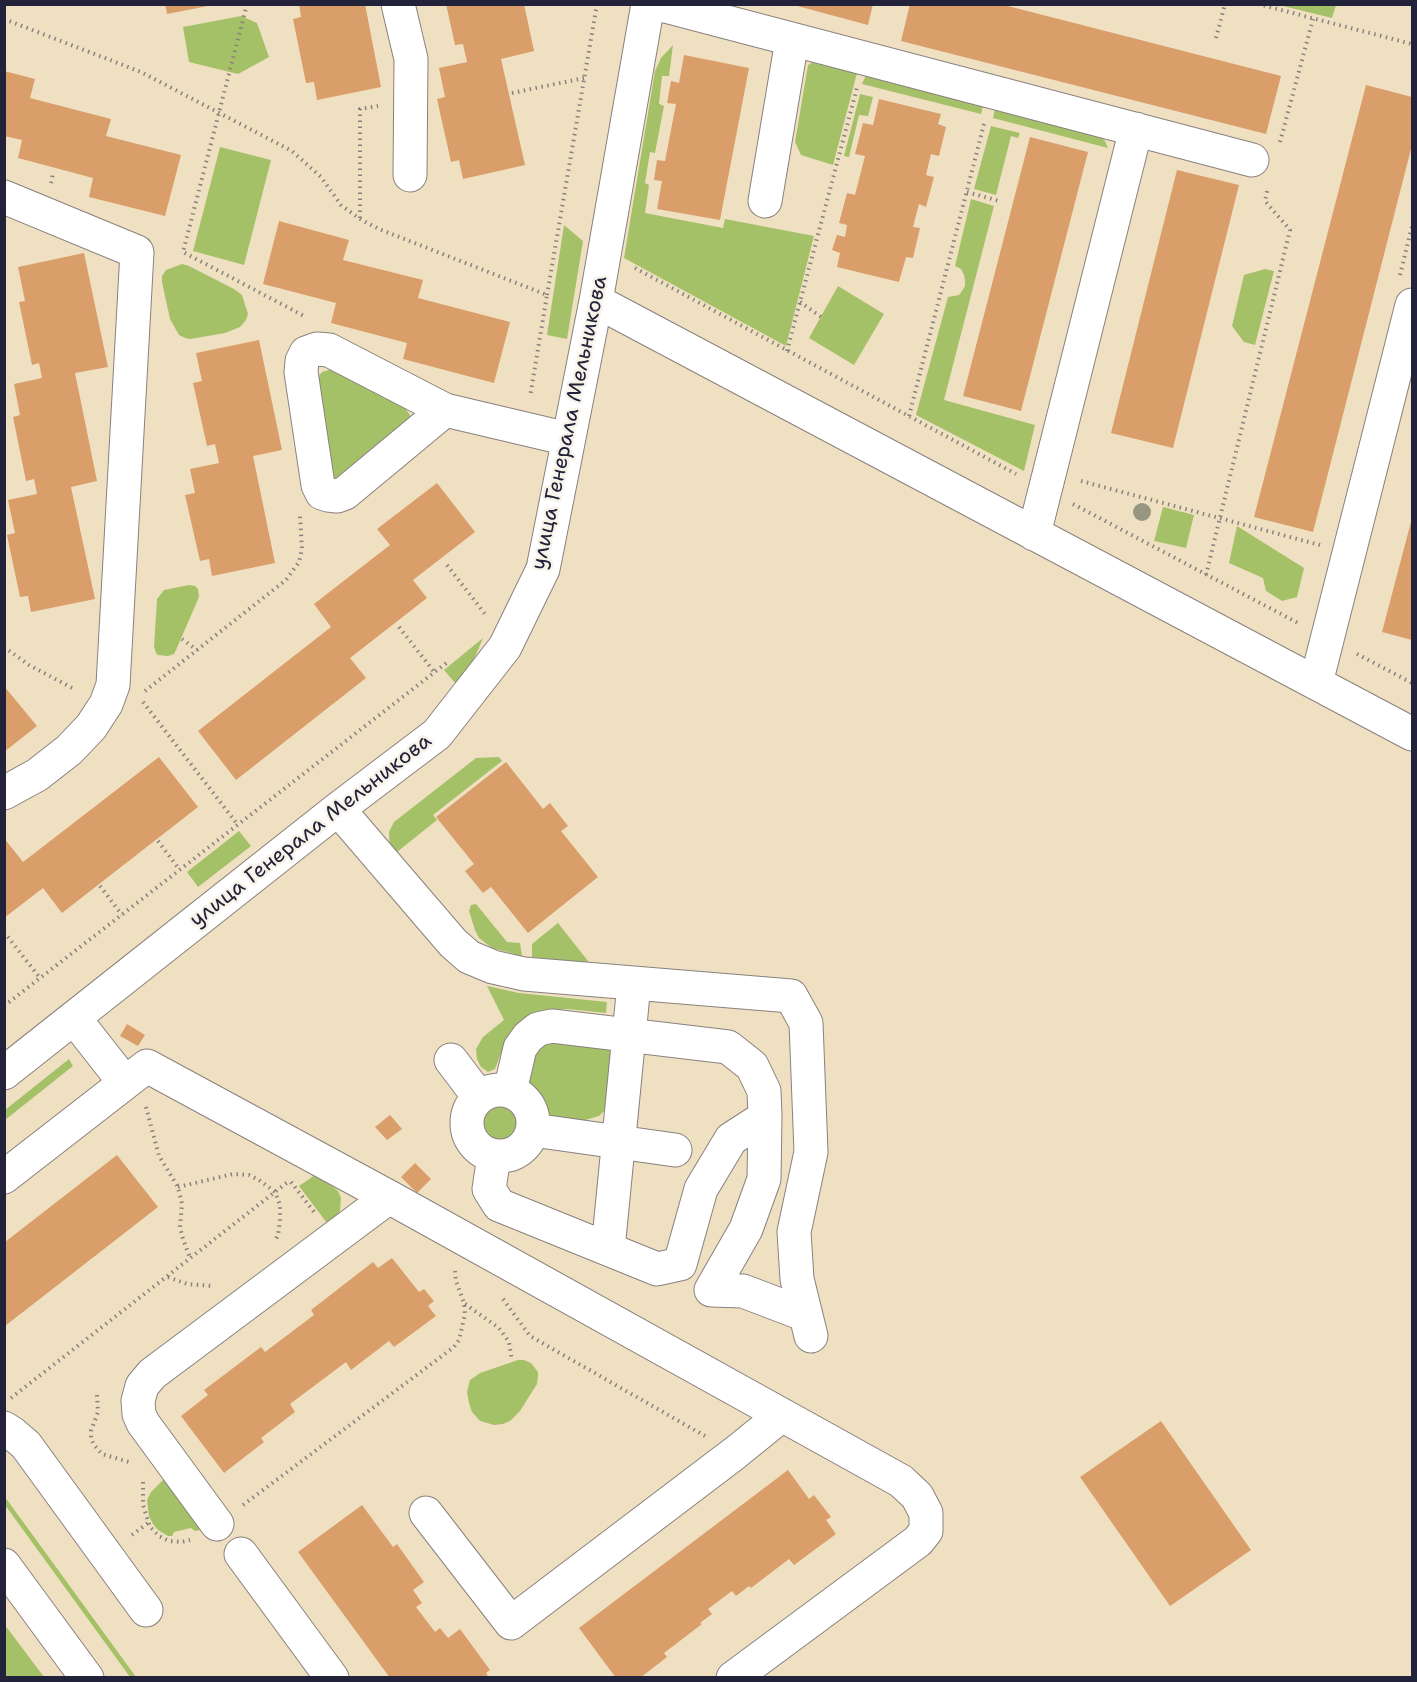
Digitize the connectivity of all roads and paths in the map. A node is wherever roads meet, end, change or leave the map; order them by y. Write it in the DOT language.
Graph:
graph roads {
  1 [pos="247,4"];
  2 [pos="398,4"];
  3 [pos="597,4"];
  4 [pos="648,4"];
  5 [pos="658,4"];
  6 [pos="1225,4"];
  7 [pos="1258,4"];
  8 [pos="1313,19"];
  9 [pos="1216,38"];
  10 [pos="792,40"];
  11 [pos="1413,44"];
  12 [pos="865,59"];
  13 [pos="584,78"];
  14 [pos="512,93"];
  15 [pos="411,102"];
  16 [pos="985,121"];
  17 [pos="1136,129"];
  18 [pos="1280,144"];
  19 [pos="1261,169"];
  20 [pos="410,175"];
  21 [pos="967,192"];
  22 [pos="4,197"];
  23 [pos="765,201"];
  24 [pos="999,201"];
  25 [pos="360,219"];
  26 [pos="183,252"];
  27 [pos="628,264"];
  28 [pos="547,295"];
  29 [pos="596,301"];
  30 [pos="800,302"];
  31 [pos="1413,305"];
  32 [pos="824,318"];
  33 [pos="787,351"];
  34 [pos="445,410"];
  35 [pos="909,416"];
  36 [pos="568,439"];
  37 [pos="1078,480"];
  38 [pos="1045,490"];
  39 [pos="299,506"];
  40 [pos="1220,519"];
  41 [pos="1034,534"];
  42 [pos="1349,553"];
  43 [pos="447,565"];
  44 [pos="1206,575"];
  45 [pos="486,616"];
  46 [pos="399,627"];
  47 [pos="1327,638"];
  48 [pos="182,639"];
  49 [pos="4,647"];
  50 [pos="197,650"];
  51 [pos="435,673"];
  52 [pos="1316,683"];
  53 [pos="1413,683"];
  54 [pos="81,693"];
  55 [pos="1413,734"];
  56 [pos="4,793"];
  57 [pos="338,809"];
  58 [pos="238,825"];
  59 [pos="158,841"];
  60 [pos="179,869"];
  61 [pos="100,886"];
  62 [pos="122,915"];
  63 [pos="4,932"];
  64 [pos="40,978"];
  65 [pos="634,984"];
  66 [pos="74,1017"];
  67 [pos="629,1035"];
  68 [pos="451,1060"];
  69 [pos="4,1073"];
  70 [pos="495,1094"];
  71 [pos="136,1095"];
  72 [pos="765,1117"];
  73 [pos="533,1130"];
  74 [pos="619,1142"];
  75 [pos="675,1150"];
  76 [pos="494,1156"];
  77 [pos="285,1173"];
  78 [pos="4,1177"];
  79 [pos="290,1180"];
  80 [pos="178,1187"];
  81 [pos="275,1192"];
  82 [pos="389,1197"];
  83 [pos="333,1238"];
  84 [pos="274,1241"];
  85 [pos="608,1249"];
  86 [pos="190,1258"];
  87 [pos="457,1261"];
  88 [pos="167,1276"];
  89 [pos="219,1286"];
  90 [pos="497,1292"];
  91 [pos="464,1304"];
  92 [pos="512,1361"];
  93 [pos="97,1395"];
  94 [pos="4,1403"];
  95 [pos="782,1415"];
  96 [pos="4,1428"];
  97 [pos="735,1453"];
  98 [pos="136,1466"];
  99 [pos="141,1474"];
  100 [pos="426,1513"];
  101 [pos="218,1524"];
  102 [pos="241,1554"];
  103 [pos="4,1565"];
  104 [pos="146,1610"];
  105 [pos="87,1677"];
  106 [pos="332,1677"];
  107 [pos="733,1677"];
  1 -- 26 [label="path"];
  2 -- 15 [label="street"];
  3 -- 13 [label="path"];
  4 -- 29 [label="street, улица Генерала Мельникова"];
  5 -- 10 [label="street"];
  6 -- 9 [label="path"];
  7 -- 8 [label="path"];
  8 -- 11 [label="path"];
  8 -- 18 [label="path"];
  10 -- 12 [label="street"];
  10 -- 23 [label="street"];
  12 -- 17 [label="street"];
  12 -- 30 [label="path"];
  13 -- 14 [label="path"];
  13 -- 28 [label="path"];
  15 -- 20 [label="street"];
  15 -- 25 [label="path"];
  16 -- 21 [label="path"];
  17 -- 19 [label="street"];
  17 -- 38 [label="street"];
  19 -- 40 [label="path"];
  21 -- 24 [label="path"];
  21 -- 35 [label="path"];
  22 -- 56 [label="street"];
  27 -- 33 [label="path"];
  29 -- 36 [label="street, улица Генерала Мельникова"];
  29 -- 41 [label="street"];
  30 -- 32 [label="path"];
  30 -- 33 [label="path"];
  31 -- 42 [label="street"];
  33 -- 35 [label="path"];
  34 -- 34 [label="street"];
  34 -- 36 [label="street"];
  35 -- 38 [label="path"];
  36 -- 57 [label="street, улица Генерала Мельникова"];
  37 -- 40 [label="path"];
  38 -- 41 [label="street"];
  38 -- 44 [label="path"];
  39 -- 50 [label="path"];
  40 -- 42 [label="path"];
  40 -- 44 [label="path"];
  41 -- 52 [label="street"];
  42 -- 47 [label="street"];
  43 -- 45 [label="path"];
  44 -- 47 [label="path"];
  46 -- 51 [label="path"];
  47 -- 52 [label="street"];
  47 -- 53 [label="path"];
  48 -- 50 [label="path"];
  49 -- 54 [label="path"];
  50 -- 58 [label="path"];
  52 -- 55 [label="street"];
  57 -- 65 [label="street"];
  57 -- 66 [label="street, улица Генерала Мельникова"];
  59 -- 60 [label="path"];
  61 -- 62 [label="path"];
  63 -- 64 [label="path"];
  65 -- 67 [label="street"];
  65 -- 72 [label="street"];
  66 -- 69 [label="street, улица Генерала Мельникова"];
  66 -- 71 [label="street"];
  67 -- 70 [label="street"];
  67 -- 72 [label="street"];
  67 -- 74 [label="street"];
  68 -- 70 [label="street"];
  70 -- 73 [label="street"];
  70 -- 76 [label="street"];
  71 -- 78 [label="street"];
  71 -- 80 [label="path"];
  71 -- 82 [label="street"];
  72 -- 85 [label="street"];
  73 -- 74 [label="street"];
  73 -- 76 [label="street"];
  74 -- 75 [label="street"];
  74 -- 85 [label="street"];
  76 -- 85 [label="street"];
  77 -- 79 [label="path"];
  79 -- 81 [label="path"];
  79 -- 83 [label="path"];
  80 -- 81 [label="path"];
  80 -- 86 [label="path"];
  81 -- 84 [label="path"];
  81 -- 86 [label="path"];
  82 -- 83 [label="street"];
  82 -- 95 [label="street"];
  83 -- 101 [label="street"];
  86 -- 88 [label="path"];
  87 -- 91 [label="path"];
  88 -- 89 [label="path"];
  88 -- 94 [label="path"];
  90 -- 97 [label="path"];
  91 -- 92 [label="path"];
  91 -- 101 [label="path"];
  93 -- 98 [label="path"];
  95 -- 97 [label="street"];
  95 -- 107 [label="street"];
  96 -- 104 [label="street"];
  97 -- 100 [label="street"];
  99 -- 101 [label="path"];
  102 -- 106 [label="street"];
  103 -- 105 [label="street"];
}
